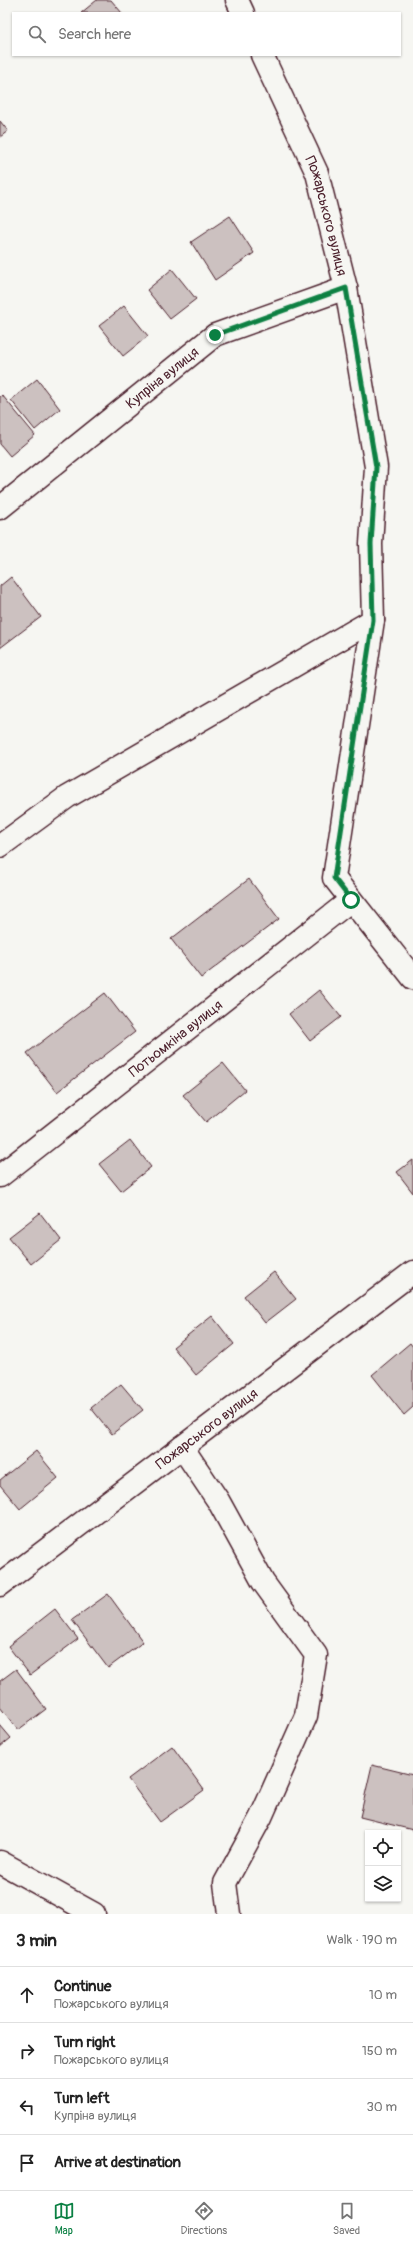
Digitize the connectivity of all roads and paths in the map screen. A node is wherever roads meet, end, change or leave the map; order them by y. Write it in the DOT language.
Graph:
graph roads {
  1 [pos="237,0"];
  2 [pos="243,12"];
  3 [pos="262,56"];
  4 [pos="346,288"];
  5 [pos="0,508"];
  6 [pos="373,620"];
  7 [pos="0,846"];
  8 [pos="351,900"];
  9 [pos="413,978"];
  10 [pos="0,1176"];
  11 [pos="413,1272"];
  12 [pos="182,1447"];
  13 [pos="0,1585"];
  14 [pos="0,1862"];
  15 [pos="94,1914"];
  16 [pos="229,1914"];
  1 -- 2 [label="street"];
  3 -- 4 [label="street, Пожарського вулиця"];
  4 -- 5 [label="street, Купріна вулиця"];
  4 -- 6 [label="street, Пожарського вулиця"];
  6 -- 7 [label="street"];
  6 -- 8 [label="street, Пожарського вулиця"];
  8 -- 9 [label="street, Пожарського вулиця"];
  8 -- 10 [label="street, Потьомкіна вулиця"];
  11 -- 12 [label="street, Пожарського вулиця"];
  12 -- 13 [label="street, Пожарського вулиця"];
  12 -- 16 [label="street"];
  14 -- 15 [label="street"];
}
